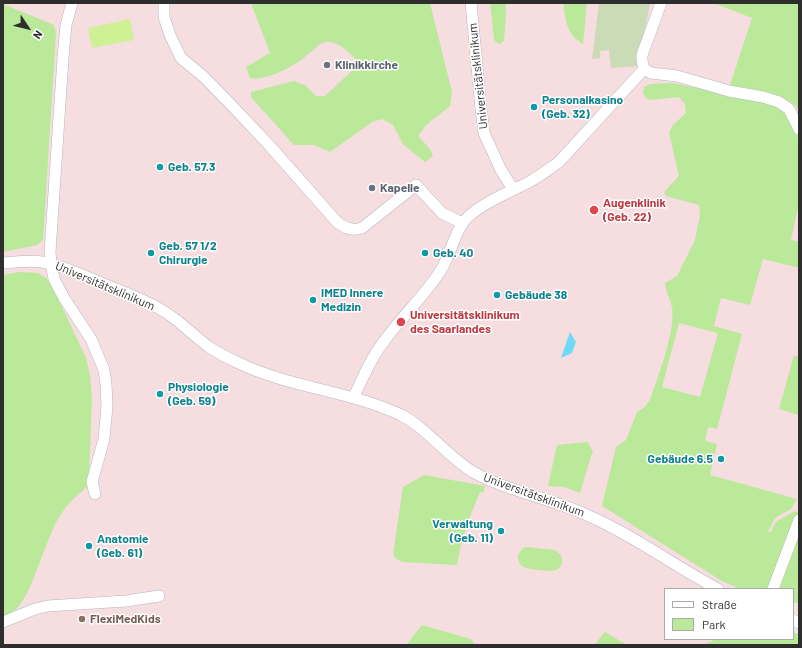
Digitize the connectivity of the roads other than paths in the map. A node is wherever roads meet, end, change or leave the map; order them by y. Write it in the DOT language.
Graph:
graph roads {
  1 [pos="72,3"];
  2 [pos="164,3"];
  3 [pos="471,3"];
  4 [pos="661,3"];
  5 [pos="644,69"];
  6 [pos="799,129"];
  7 [pos="513,189"];
  8 [pos="462,223"];
  9 [pos="3,263"];
  10 [pos="51,263"];
  11 [pos="354,397"];
  12 [pos="95,494"];
  13 [pos="799,520"];
  14 [pos="716,588"];
  15 [pos="773,588"];
  16 [pos="159,596"];
  17 [pos="3,622"];
  1 -- 10 [label="street, Universitätsklinikum"];
  2 -- 8 [label="street"];
  3 -- 7 [label="street, Universitätsklinikum"];
  4 -- 5 [label="street"];
  5 -- 6 [label="street"];
  5 -- 7 [label="street"];
  7 -- 8 [label="street"];
  8 -- 11 [label="street"];
  9 -- 10 [label="street, Universitätsklinikum"];
  10 -- 11 [label="street, Universitätsklinikum"];
  10 -- 12 [label="street, Universitätsklinikum"];
  11 -- 14 [label="street, Universitätsklinikum"];
  13 -- 15 [label="street"];
  16 -- 17 [label="street"];
}
